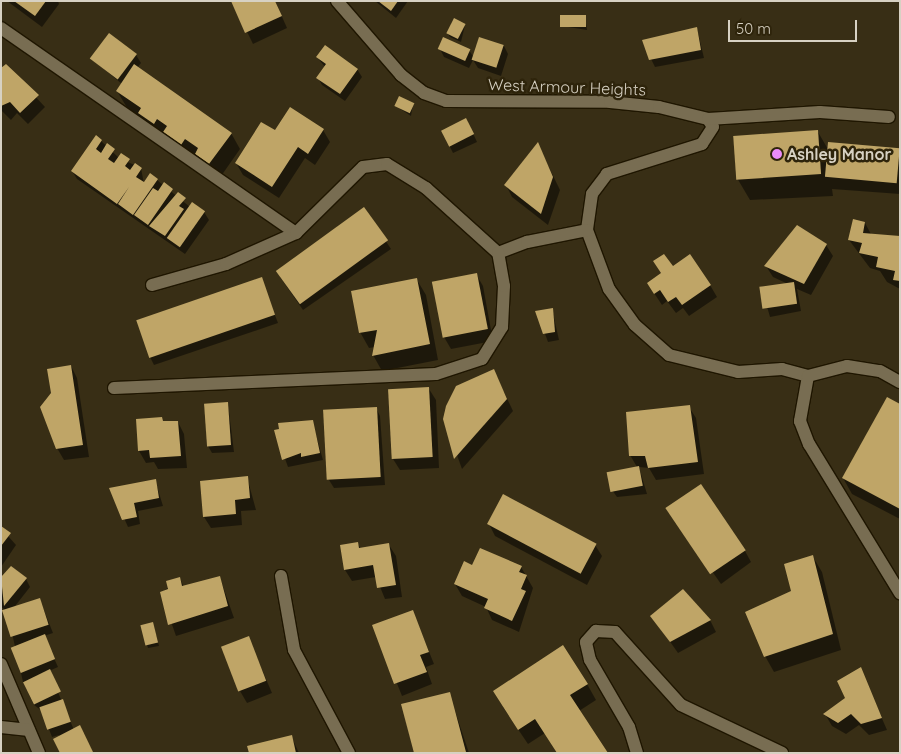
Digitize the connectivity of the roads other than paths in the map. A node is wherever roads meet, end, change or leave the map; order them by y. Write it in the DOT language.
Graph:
graph roads {
  1 [pos="337,1"];
  2 [pos="1,28"];
  3 [pos="889,117"];
  4 [pos="708,119"];
  5 [pos="587,230"];
  6 [pos="296,232"];
  7 [pos="498,253"];
  8 [pos="152,286"];
  9 [pos="808,376"];
  10 [pos="900,382"];
  11 [pos="114,388"];
  12 [pos="281,576"];
  13 [pos="900,593"];
  14 [pos="1,664"];
  15 [pos="1,727"];
  16 [pos="29,730"];
  17 [pos="39,753"];
  18 [pos="349,753"];
  19 [pos="636,753"];
  20 [pos="782,753"];
  1 -- 4 [label="street, West Armour Heights"];
  2 -- 6 [label="street"];
  3 -- 4 [label="street, West Armour Heights"];
  4 -- 5 [label="street"];
  5 -- 7 [label="street"];
  5 -- 9 [label="street"];
  6 -- 7 [label="street"];
  6 -- 8 [label="street"];
  7 -- 11 [label="street"];
  9 -- 10 [label="street"];
  9 -- 13 [label="street"];
  12 -- 18 [label="street"];
  14 -- 16 [label="street"];
  15 -- 16 [label="street"];
  16 -- 17 [label="street"];
  19 -- 20 [label="street"];
}
